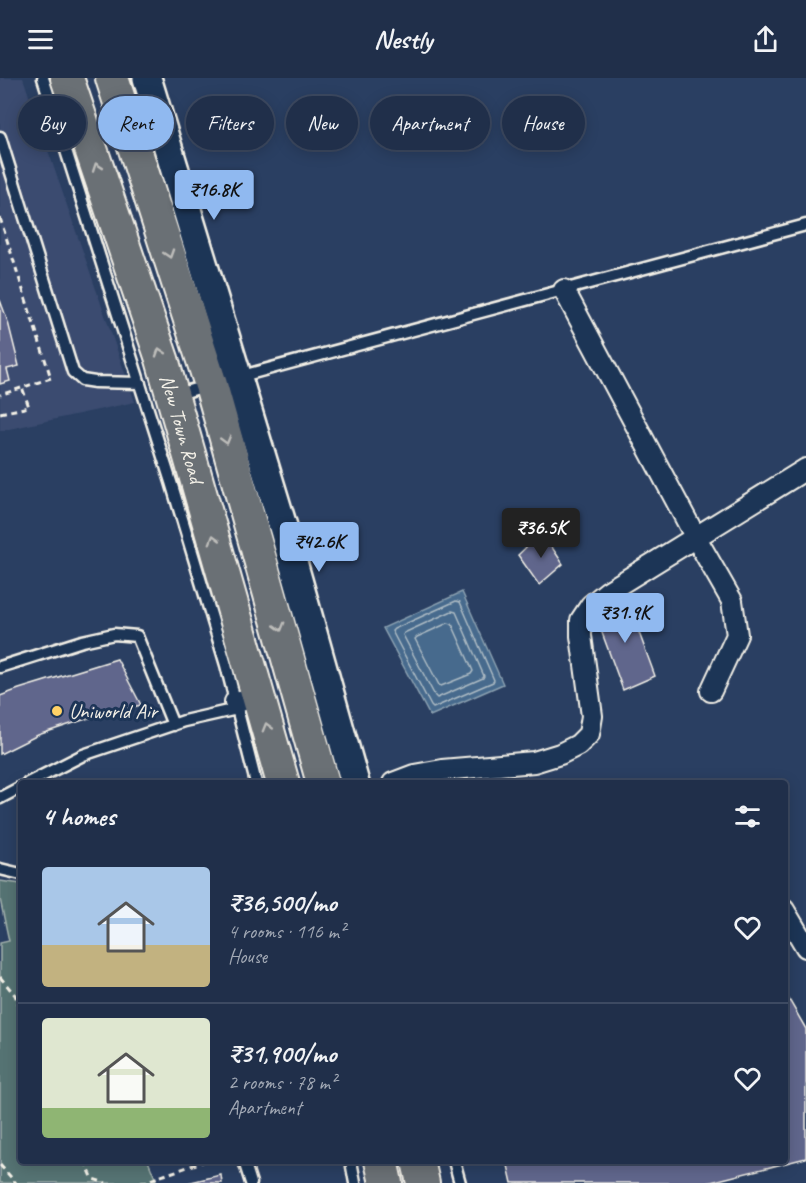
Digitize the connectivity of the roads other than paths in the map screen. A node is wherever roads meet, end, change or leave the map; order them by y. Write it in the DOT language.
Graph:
graph roads {
  1 [pos="43,78"];
  2 [pos="67,78"];
  3 [pos="112,78"];
  4 [pos="147,78"];
  5 [pos="0,137"];
  6 [pos="806,225"];
  7 [pos="564,290"];
  8 [pos="224,381"];
  9 [pos="140,382"];
  10 [pos="173,396"];
  11 [pos="806,469"];
  12 [pos="696,538"];
  13 [pos="0,667"];
  14 [pos="711,691"];
  15 [pos="243,702"];
  16 [pos="172,725"];
  17 [pos="34,780"];
  18 [pos="256,780"];
  19 [pos="282,780"];
  20 [pos="322,780"];
  21 [pos="354,780"];
  22 [pos="401,780"];
  23 [pos="18,789"];
  24 [pos="0,798"];
  25 [pos="0,869"];
  26 [pos="18,873"];
  27 [pos="788,917"];
  28 [pos="806,947"];
  29 [pos="245,1164"];
  30 [pos="352,1164"];
  31 [pos="382,1164"];
  32 [pos="419,1164"];
  33 [pos="455,1164"];
  34 [pos="250,1183"];
  35 [pos="355,1183"];
  36 [pos="386,1183"];
  37 [pos="423,1183"];
  38 [pos="460,1183"];
  1 -- 9 [label="lane"];
  10 -- 2 [label="main road, New Town Road, one-way"];
  3 -- 8 [label="main road, New Town Road, one-way"];
  4 -- 8 [label="street"];
  5 -- 9 [label="lane"];
  6 -- 7 [label="lane"];
  7 -- 8 [label="lane"];
  7 -- 12 [label="street"];
  8 -- 10 [label="lane"];
  8 -- 20 [label="main road, New Town Road, one-way"];
  8 -- 21 [label="street"];
  9 -- 15 [label="lane"];
  15 -- 10 [label="main road, New Town Road, one-way"];
  11 -- 12 [label="street"];
  12 -- 14 [label="street"];
  12 -- 22 [label="street"];
  13 -- 16 [label="lane"];
  15 -- 16 [label="lane"];
  15 -- 18 [label="lane"];
  19 -- 15 [label="main road, New Town Road, one-way"];
  16 -- 17 [label="lane"];
  23 -- 24 [label="lane"];
  25 -- 26 [label="lane"];
  27 -- 28 [label="street"];
  29 -- 34 [label="lane"];
  30 -- 35 [label="lane"];
  31 -- 36 [label="main road"];
  32 -- 37 [label="main road"];
  33 -- 38 [label="lane"];
}
